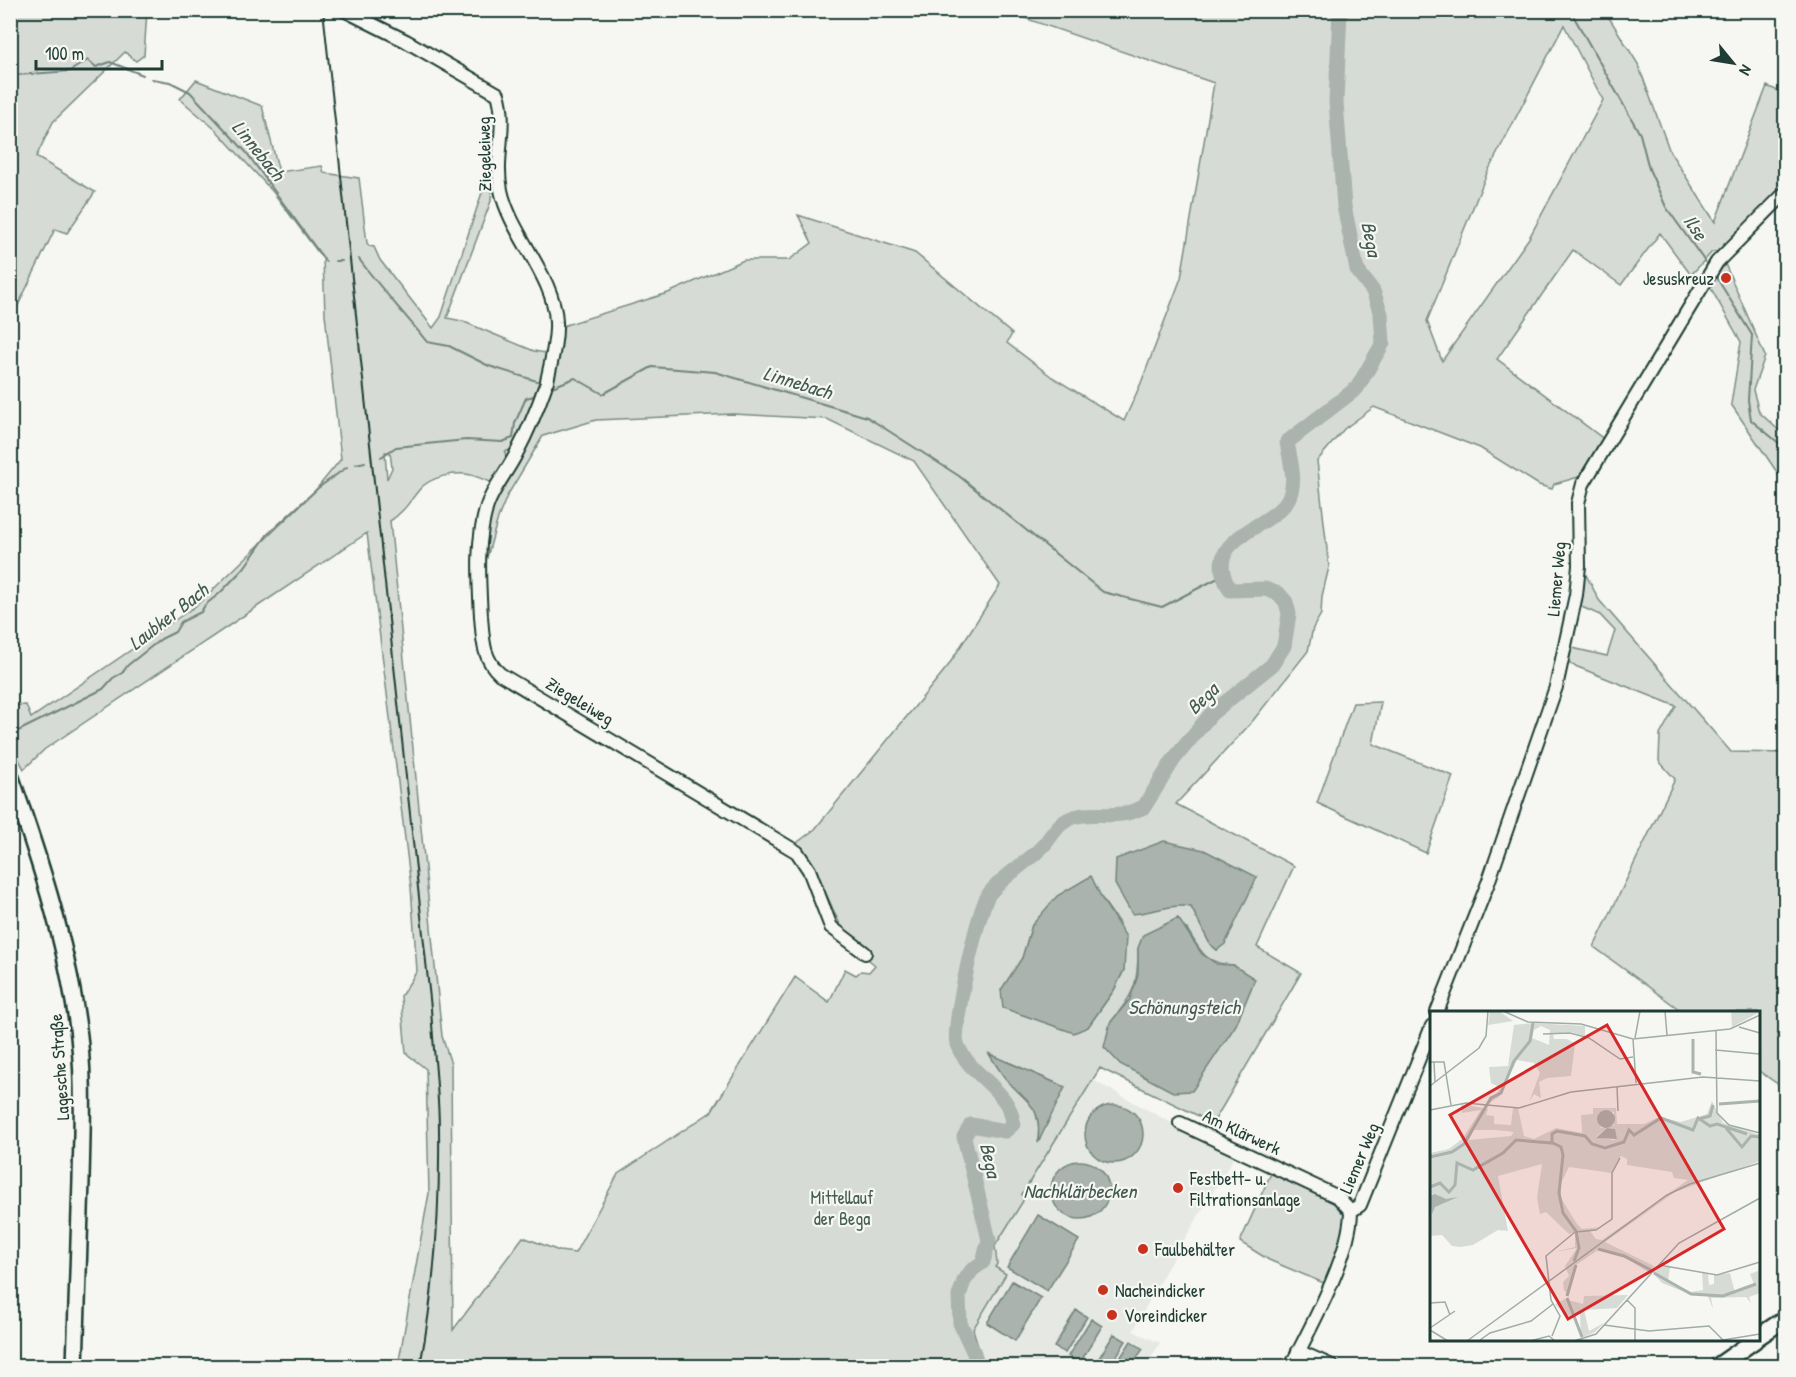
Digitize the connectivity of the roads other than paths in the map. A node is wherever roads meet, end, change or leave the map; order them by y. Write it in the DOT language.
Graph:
graph roads {
  1 [pos="344,10"];
  2 [pos="1785,192"];
  3 [pos="10,775"];
  4 [pos="14,797"];
  5 [pos="865,953"];
  6 [pos="1437,1011"];
  7 [pos="1430,1029"];
  8 [pos="1179,1123"];
  9 [pos="1351,1211"];
  10 [pos="1785,1318"];
  11 [pos="1760,1336"];
  12 [pos="1753,1341"];
  13 [pos="1298,1351"];
  14 [pos="75,1366"];
  15 [pos="1291,1366"];
  16 [pos="1332,1366"];
  17 [pos="1718,1366"];
  1 -- 5 [label="street, Ziegeleiweg"];
  2 -- 6 [label="street, Liemer Weg"];
  3 -- 4 [label="main road, Lagesche Straße"];
  4 -- 14 [label="main road, Lagesche Straße"];
  7 -- 9 [label="street, Liemer Weg"];
  8 -- 9 [label="street, Am Klärwerk"];
  9 -- 13 [label="street, Liemer Weg"];
  10 -- 11 [label="main road"];
  12 -- 17 [label="main road"];
  13 -- 15 [label="street, Liemer Weg"];
  13 -- 16 [label="street"];
}
